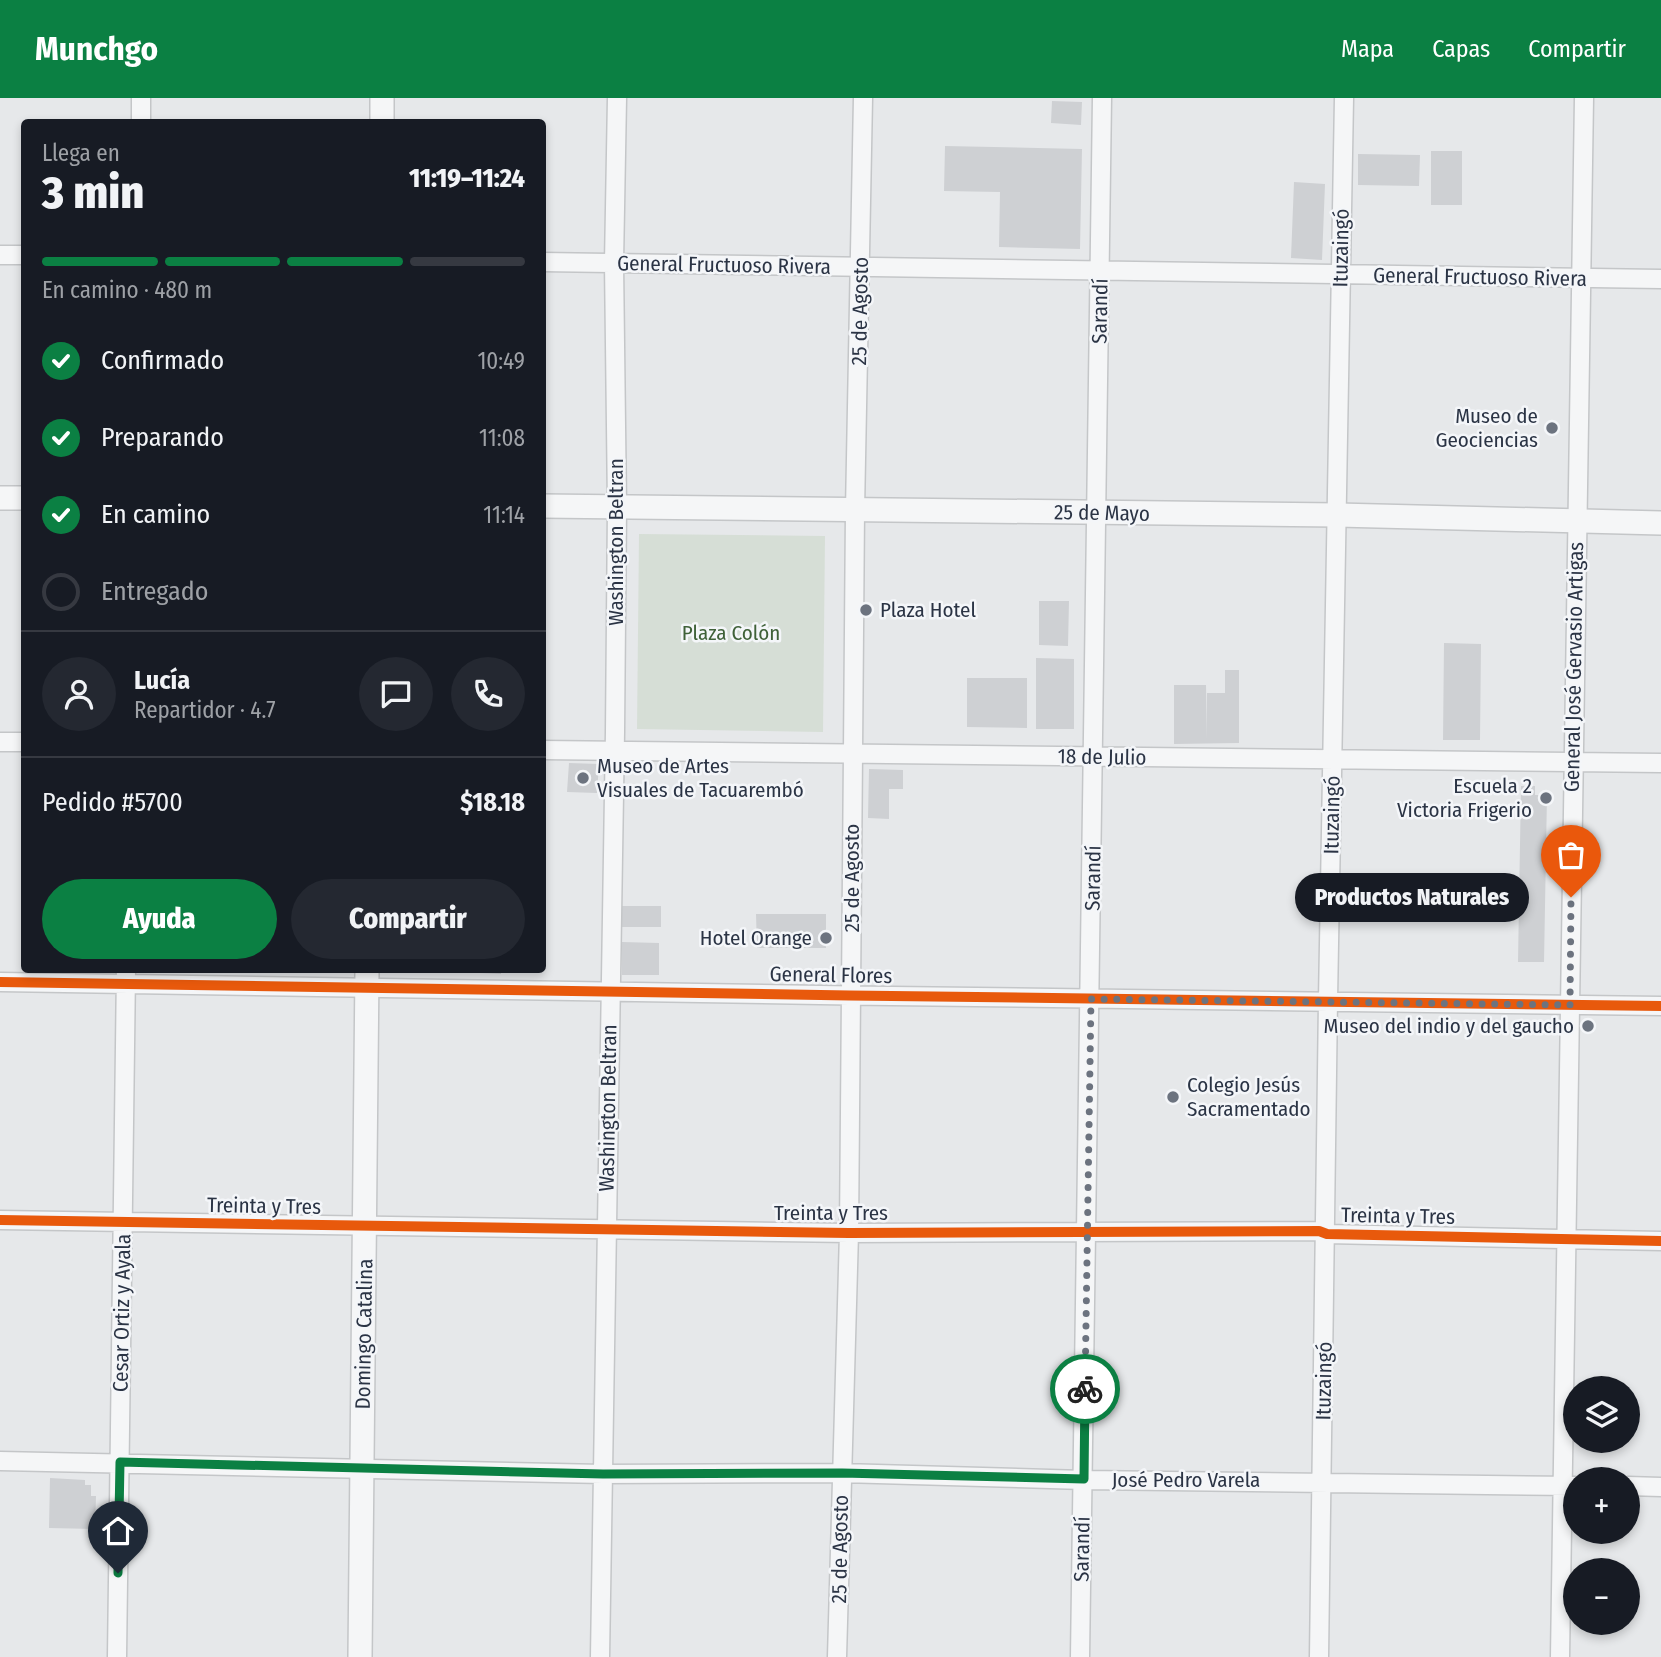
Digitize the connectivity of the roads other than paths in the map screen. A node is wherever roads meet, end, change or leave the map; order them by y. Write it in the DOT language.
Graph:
graph roads {
  1 [pos="141,98"];
  2 [pos="382,98"];
  3 [pos="617,98"];
  4 [pos="863,98"];
  5 [pos="1102,98"];
  6 [pos="1344,98"];
  7 [pos="1584,98"];
  8 [pos="141,119"];
  9 [pos="382,119"];
  10 [pos="0,255"];
  11 [pos="21,255"];
  12 [pos="546,262"];
  13 [pos="614,262"];
  14 [pos="861,268"];
  15 [pos="1100,269"];
  16 [pos="1341,275"];
  17 [pos="1582,278"];
  18 [pos="1661,279"];
  19 [pos="0,498"];
  20 [pos="21,498"];
  21 [pos="546,506"];
  22 [pos="617,507"];
  23 [pos="855,510"];
  24 [pos="1098,513"];
  25 [pos="1338,515"];
  26 [pos="1575,521"];
  27 [pos="1661,523"];
  28 [pos="0,742"];
  29 [pos="21,743"];
  30 [pos="546,750"];
  31 [pos="614,751"];
  32 [pos="852,753"];
  33 [pos="1094,757"];
  34 [pos="1333,759"];
  35 [pos="1572,761"];
  36 [pos="1661,763"];
  37 [pos="126,977"];
  38 [pos="367,978"];
  39 [pos="0,982"];
  40 [pos="611,993"];
  41 [pos="851,994"];
  42 [pos="1091,999"];
  43 [pos="1328,1000"];
  44 [pos="1570,1005"];
  45 [pos="1661,1006"];
  46 [pos="0,1220"];
  47 [pos="123,1223"];
  48 [pos="367,1227"];
  49 [pos="605,1229"];
  50 [pos="1085,1231"];
  51 [pos="849,1233"];
  52 [pos="1327,1234"];
  53 [pos="1566,1240"];
  54 [pos="1661,1241"];
  55 [pos="0,1461"];
  56 [pos="120,1462"];
  57 [pos="1569,1467"];
  58 [pos="361,1469"];
  59 [pos="842,1473"];
  60 [pos="603,1474"];
  61 [pos="1084,1479"];
  62 [pos="1322,1481"];
  63 [pos="1563,1486"];
  64 [pos="1640,1486"];
  65 [pos="1661,1487"];
  66 [pos="1566,1544"];
  67 [pos="117,1657"];
  68 [pos="360,1657"];
  69 [pos="600,1657"];
  70 [pos="837,1657"];
  71 [pos="1080,1657"];
  72 [pos="1319,1657"];
  73 [pos="1560,1657"];
  1 -- 8 [label="street"];
  2 -- 9 [label="street"];
  3 -- 13 [label="street, Washington Beltran"];
  4 -- 14 [label="street, 25 de Agosto"];
  5 -- 15 [label="street, Sarandí"];
  6 -- 16 [label="street, Ituzaingó"];
  7 -- 17 [label="street, General José Gervasio Artigas"];
  10 -- 11 [label="street"];
  12 -- 13 [label="street, General Fructuoso Rivera"];
  13 -- 14 [label="street, General Fructuoso Rivera"];
  13 -- 22 [label="street, Washington Beltran"];
  14 -- 15 [label="street, General Fructuoso Rivera"];
  14 -- 23 [label="street, 25 de Agosto"];
  15 -- 16 [label="street, General Fructuoso Rivera"];
  15 -- 24 [label="street, Sarandí"];
  16 -- 17 [label="street, General Fructuoso Rivera"];
  16 -- 25 [label="street, Ituzaingó"];
  17 -- 18 [label="street, General Fructuoso Rivera"];
  17 -- 26 [label="street, General José Gervasio Artigas"];
  19 -- 20 [label="street"];
  21 -- 22 [label="street, 25 de Mayo"];
  22 -- 23 [label="street, 25 de Mayo"];
  22 -- 31 [label="street, Washington Beltran"];
  23 -- 24 [label="street, 25 de Mayo"];
  23 -- 32 [label="street, 25 de Agosto"];
  24 -- 25 [label="street, 25 de Mayo"];
  24 -- 33 [label="street, Sarandí"];
  25 -- 26 [label="street, 25 de Mayo"];
  25 -- 34 [label="street, Ituzaingó"];
  26 -- 27 [label="street, 25 de Mayo"];
  26 -- 35 [label="street, General José Gervasio Artigas"];
  28 -- 29 [label="street"];
  30 -- 31 [label="street, 18 de Julio"];
  31 -- 32 [label="street, 18 de Julio"];
  31 -- 40 [label="street, Washington Beltran"];
  32 -- 33 [label="street, 18 de Julio"];
  32 -- 41 [label="street, 25 de Agosto"];
  33 -- 34 [label="street, 18 de Julio"];
  33 -- 42 [label="street, Sarandí"];
  34 -- 35 [label="street, 18 de Julio"];
  34 -- 43 [label="street, Ituzaingó"];
  35 -- 36 [label="street, 18 de Julio"];
  35 -- 44 [label="street, General José Gervasio Artigas"];
  37 -- 38 [label="street, General Flores"];
  37 -- 39 [label="street, General Flores"];
  37 -- 47 [label="street, Cesar Ortiz y Ayala"];
  38 -- 40 [label="street, General Flores"];
  38 -- 48 [label="street, Domingo Catalina"];
  40 -- 41 [label="street, General Flores"];
  40 -- 49 [label="street, Washington Beltran"];
  41 -- 42 [label="street, General Flores"];
  41 -- 51 [label="street, 25 de Agosto"];
  42 -- 43 [label="street, General Flores"];
  42 -- 50 [label="street, Sarandí"];
  43 -- 44 [label="street, General Flores"];
  43 -- 52 [label="street, Ituzaingó"];
  44 -- 45 [label="street, General Flores"];
  44 -- 53 [label="street, General José Gervasio Artigas"];
  46 -- 47 [label="street, Treinta y Tres"];
  47 -- 48 [label="street, Treinta y Tres"];
  47 -- 56 [label="street, Cesar Ortiz y Ayala"];
  48 -- 49 [label="street, Treinta y Tres"];
  48 -- 58 [label="street, Domingo Catalina"];
  49 -- 51 [label="street, Treinta y Tres"];
  49 -- 60 [label="street, Washington Beltran"];
  50 -- 51 [label="street, Treinta y Tres"];
  50 -- 52 [label="street, Treinta y Tres"];
  50 -- 61 [label="street, Sarandí"];
  51 -- 59 [label="street, 25 de Agosto"];
  52 -- 53 [label="street, Treinta y Tres"];
  52 -- 62 [label="street, Ituzaingó"];
  53 -- 54 [label="street, Treinta y Tres"];
  53 -- 57 [label="street, General José Gervasio Artigas"];
  55 -- 56 [label="street, José Pedro Varela"];
  56 -- 58 [label="street, José Pedro Varela"];
  56 -- 67 [label="street, Cesar Ortiz y Ayala"];
  58 -- 60 [label="street, José Pedro Varela"];
  58 -- 68 [label="street, Domingo Catalina"];
  59 -- 60 [label="street, José Pedro Varela"];
  59 -- 61 [label="street, José Pedro Varela"];
  59 -- 70 [label="street, 25 de Agosto"];
  60 -- 69 [label="street, Washington Beltran"];
  61 -- 62 [label="street, José Pedro Varela"];
  61 -- 71 [label="street, Sarandí"];
  62 -- 63 [label="street, José Pedro Varela"];
  62 -- 72 [label="street, Ituzaingó"];
  64 -- 65 [label="street"];
  66 -- 73 [label="street, General José Gervasio Artigas"];
}
